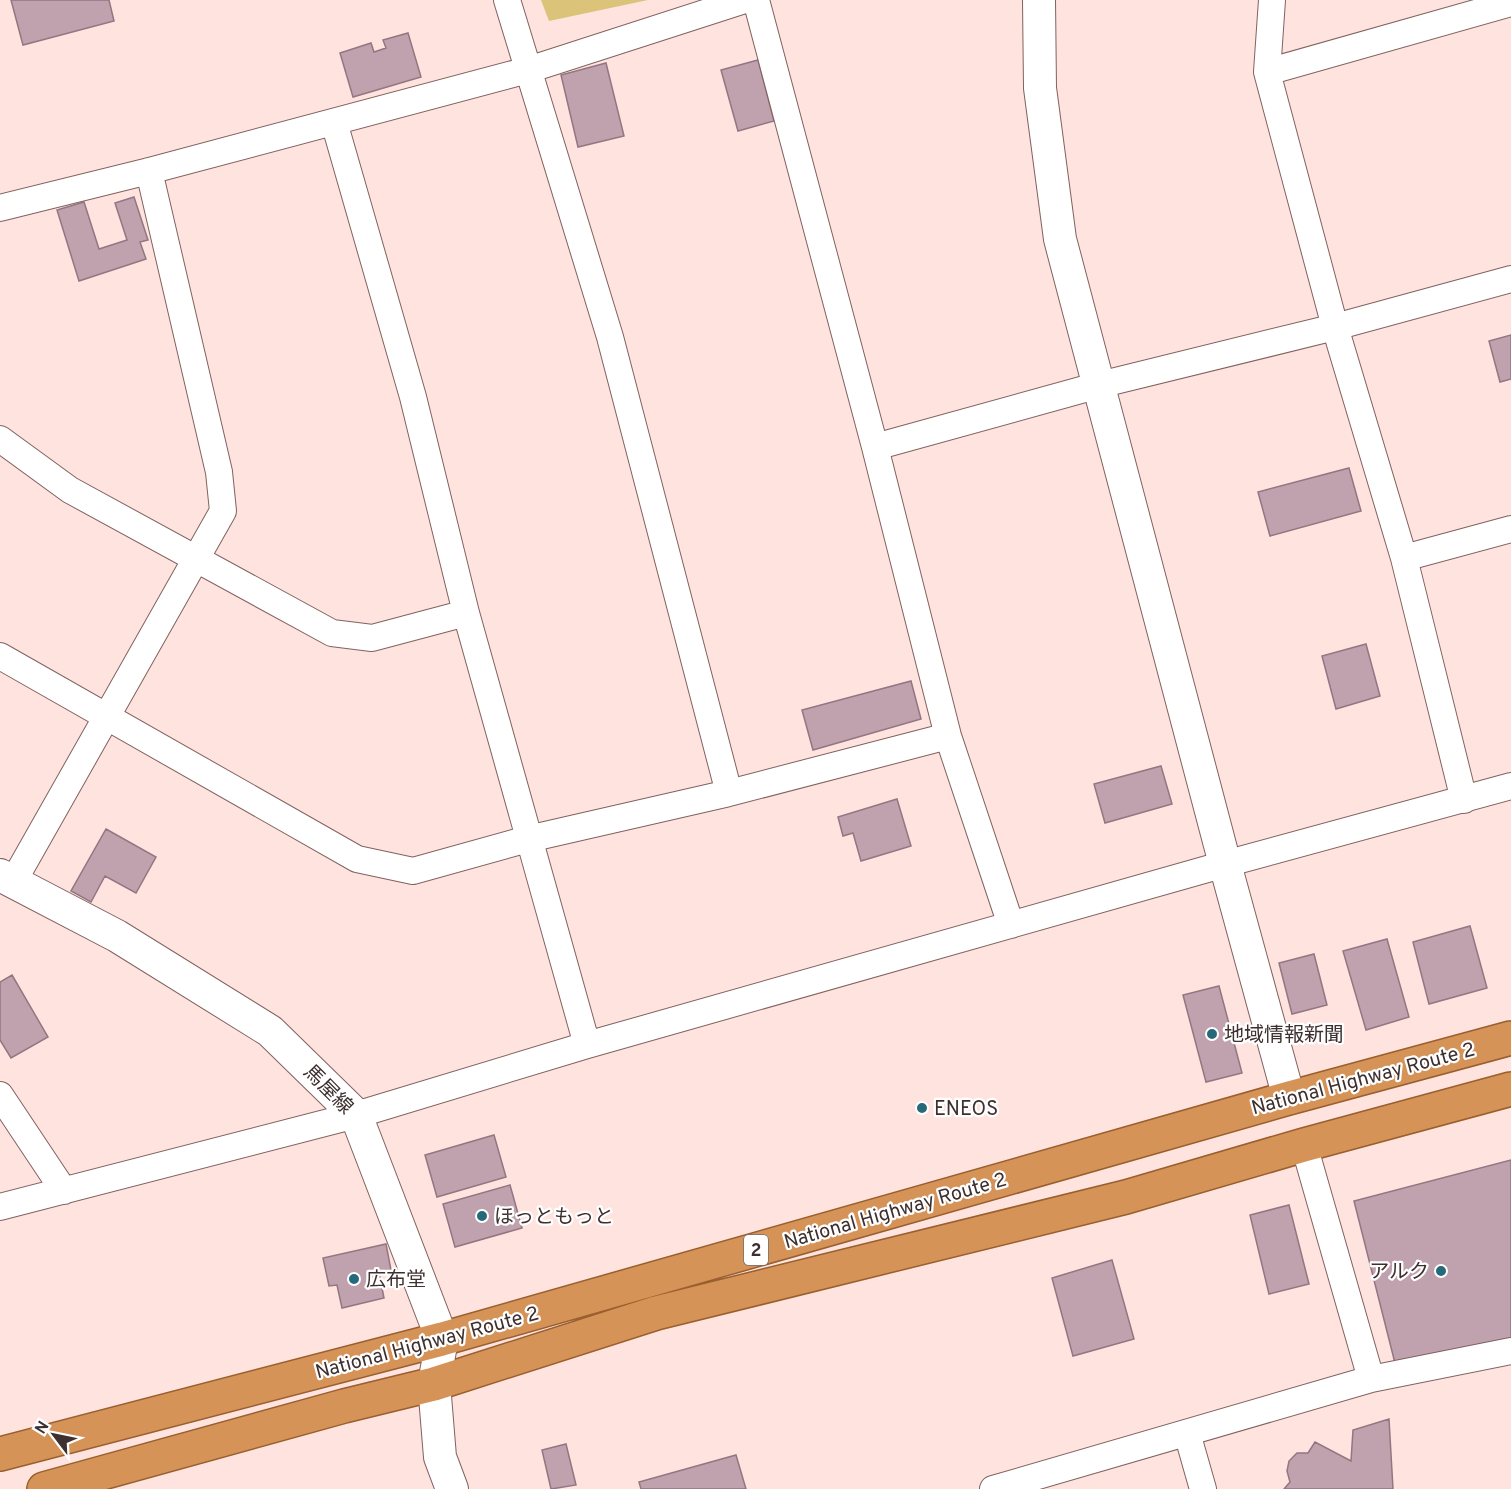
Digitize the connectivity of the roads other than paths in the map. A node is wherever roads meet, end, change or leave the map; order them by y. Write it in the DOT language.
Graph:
graph roads {
  1 [pos="507,0"];
  2 [pos="745,0"];
  3 [pos="756,0"];
  4 [pos="1039,0"];
  5 [pos="1272,0"];
  6 [pos="1511,3"];
  7 [pos="528,70"];
  8 [pos="1267,72"];
  9 [pos="333,122"];
  10 [pos="149,171"];
  11 [pos="0,208"];
  12 [pos="1511,279"];
  13 [pos="1335,327"];
  14 [pos="1099,385"];
  15 [pos="0,440"];
  16 [pos="875,447"];
  17 [pos="1511,529"];
  18 [pos="197,558"];
  19 [pos="1404,558"];
  20 [pos="466,613"];
  21 [pos="0,656"];
  22 [pos="105,717"];
  23 [pos="948,736"];
  24 [pos="1511,786"];
  25 [pos="729,793"];
  26 [pos="1464,800"];
  27 [pos="528,839"];
  28 [pos="1225,864"];
  29 [pos="6,879"];
  30 [pos="1011,925"];
  31 [pos="1511,1038"];
  32 [pos="587,1045"];
  33 [pos="1511,1089"];
  34 [pos="0,1095"];
  35 [pos="1289,1098"];
  36 [pos="356,1115"];
  37 [pos="1304,1145"];
  38 [pos="64,1191"];
  39 [pos="0,1207"];
  40 [pos="442,1340"];
  41 [pos="1511,1351"];
  42 [pos="1371,1379"];
  43 [pos="434,1384"];
  44 [pos="1187,1433"];
  45 [pos="0,1454"];
  46 [pos="44,1489"];
  47 [pos="452,1489"];
  48 [pos="993,1489"];
  49 [pos="1203,1489"];
  1 -- 7 [label="street"];
  2 -- 7 [label="street"];
  3 -- 16 [label="street"];
  4 -- 14 [label="street"];
  5 -- 8 [label="street"];
  6 -- 8 [label="street"];
  7 -- 9 [label="street"];
  7 -- 25 [label="street"];
  8 -- 13 [label="street"];
  9 -- 10 [label="street"];
  9 -- 20 [label="street"];
  10 -- 11 [label="street"];
  10 -- 18 [label="street"];
  12 -- 13 [label="street"];
  13 -- 14 [label="street"];
  13 -- 19 [label="street"];
  14 -- 16 [label="street"];
  14 -- 28 [label="street"];
  15 -- 18 [label="street"];
  16 -- 23 [label="street"];
  17 -- 19 [label="street"];
  18 -- 20 [label="street"];
  18 -- 22 [label="street"];
  19 -- 26 [label="street"];
  20 -- 27 [label="street"];
  21 -- 22 [label="street"];
  22 -- 27 [label="street"];
  22 -- 29 [label="street"];
  23 -- 25 [label="street"];
  23 -- 30 [label="street"];
  24 -- 26 [label="street"];
  25 -- 27 [label="street"];
  26 -- 28 [label="street"];
  27 -- 32 [label="street"];
  28 -- 30 [label="street"];
  28 -- 35 [label="street"];
  29 -- 36 [label="street, 馬屋線"];
  30 -- 32 [label="street"];
  31 -- 35 [label="highway, National Highway Route 2 / 2"];
  32 -- 36 [label="street"];
  33 -- 37 [label="highway, National Highway Route 2 / 2"];
  34 -- 38 [label="street"];
  35 -- 40 [label="highway, National Highway Route 2 / 2"];
  36 -- 38 [label="street"];
  36 -- 40 [label="street, 馬屋線"];
  37 -- 42 [label="street"];
  37 -- 43 [label="highway, National Highway Route 2 / 2"];
  38 -- 39 [label="street"];
  40 -- 43 [label="street"];
  40 -- 45 [label="highway, National Highway Route 2 / 2"];
  41 -- 42 [label="street"];
  42 -- 44 [label="street"];
  43 -- 46 [label="highway, National Highway Route 2 / 2"];
  43 -- 47 [label="street"];
  44 -- 48 [label="street"];
  44 -- 49 [label="street"];
}
